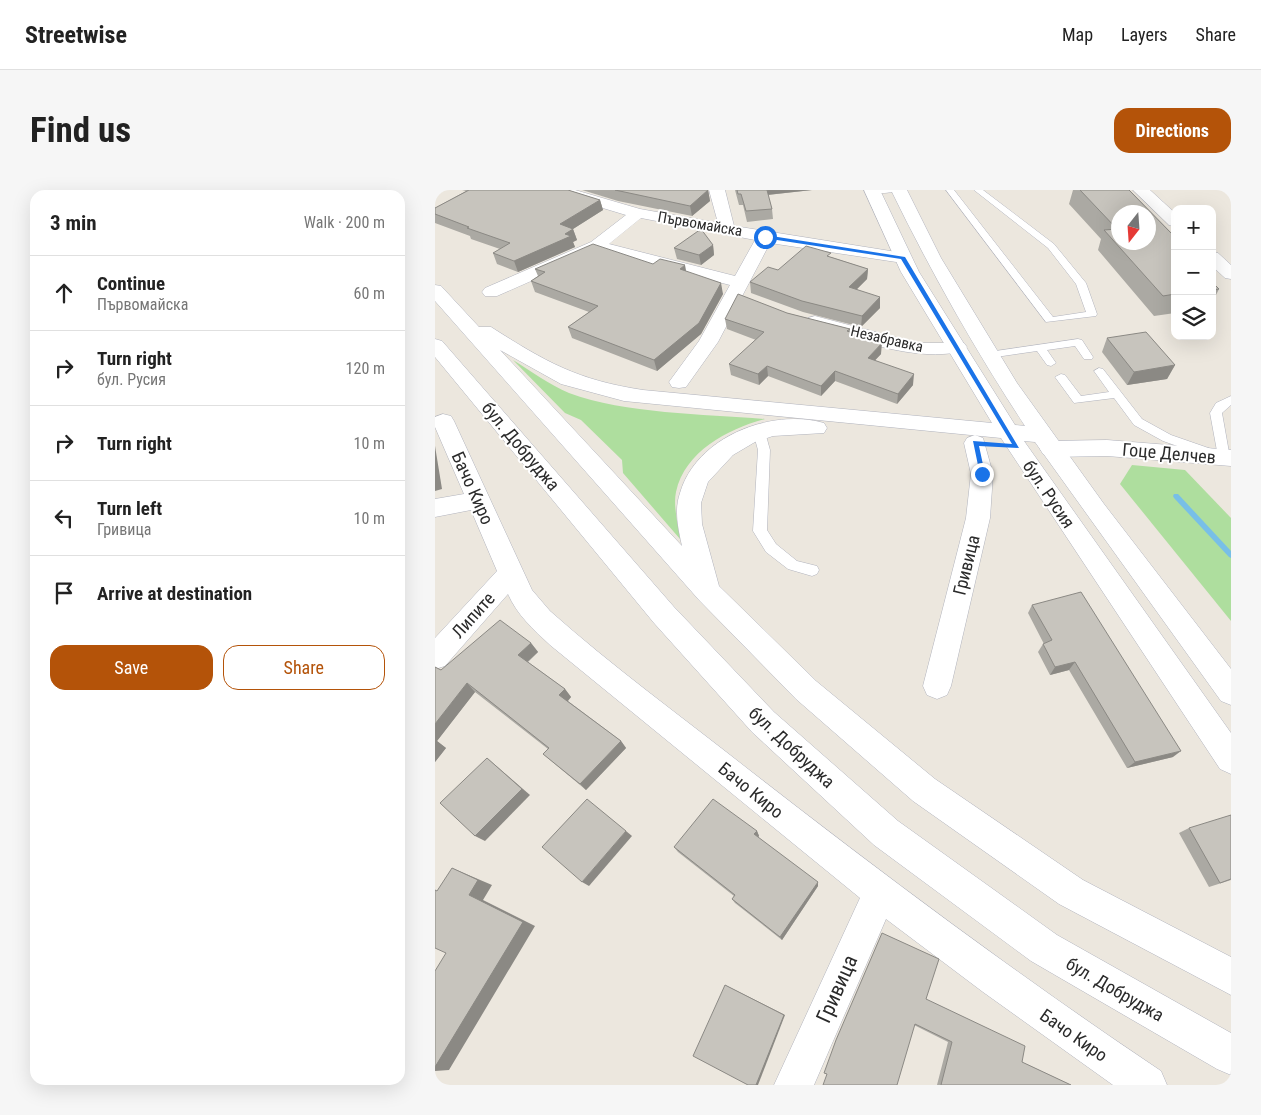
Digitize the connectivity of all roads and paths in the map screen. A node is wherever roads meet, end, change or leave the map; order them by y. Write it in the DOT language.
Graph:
graph roads {
  1 [pos="559,190"];
  2 [pos="717,190"];
  3 [pos="872,190"];
  4 [pos="893,190"];
  5 [pos="899,190"];
  6 [pos="951,190"];
  7 [pos="978,190"];
  8 [pos="1141,190"];
  9 [pos="637,213"];
  10 [pos="1171,218"];
  11 [pos="727,228"];
  12 [pos="765,237"];
  13 [pos="597,246"];
  14 [pos="903,258"];
  15 [pos="1216,260"];
  16 [pos="1231,274"];
  17 [pos="736,288"];
  18 [pos="435,290"];
  19 [pos="491,292"];
  20 [pos="751,301"];
  21 [pos="457,314"];
  22 [pos="795,318"];
  23 [pos="435,345"];
  24 [pos="957,348"];
  25 [pos="1040,348"];
  26 [pos="989,355"];
  27 [pos="1089,357"];
  28 [pos="1051,363"];
  29 [pos="1099,371"];
  30 [pos="974,375"];
  31 [pos="1061,377"];
  32 [pos="679,382"];
  33 [pos="1116,394"];
  34 [pos="1231,400"];
  35 [pos="443,421"];
  36 [pos="928,423"];
  37 [pos="759,432"];
  38 [pos="1012,439"];
  39 [pos="1046,442"];
  40 [pos="975,443"];
  41 [pos="1228,458"];
  42 [pos="478,500"];
  43 [pos="435,508"];
  44 [pos="812,570"];
  45 [pos="511,573"];
  46 [pos="708,592"];
  47 [pos="435,657"];
  48 [pos="937,686"];
  49 [pos="1231,692"];
  50 [pos="1231,759"];
  51 [pos="880,893"];
  52 [pos="1231,977"];
  53 [pos="1231,1054"];
  54 [pos="794,1085"];
  55 [pos="1147,1085"];
  1 -- 9 [label="main road, Първомайска"];
  2 -- 11 [label="main road"];
  3 -- 4 [label="lane"];
  3 -- 14 [label="main road, бул. Русия"];
  5 -- 26 [label="main road, бул. Русия"];
  6 -- 7 [label="lane"];
  8 -- 10 [label="main road"];
  9 -- 11 [label="main road, Първомайска"];
  9 -- 13 [label="main road"];
  11 -- 12 [label="main road, Първомайска"];
  12 -- 14 [label="main road, Първомайска"];
  12 -- 17 [label="main road"];
  13 -- 17 [label="main road"];
  13 -- 19 [label="main road"];
  14 -- 24 [label="main road, бул. Русия"];
  15 -- 16 [label="main road"];
  17 -- 20 [label="main road"];
  17 -- 32 [label="main road"];
  18 -- 21 [label="main road"];
  21 -- 36 [label="main road"];
  21 -- 46 [label="main road"];
  22 -- 24 [label="main road, Незабравка"];
  23 -- 53 [label="main road, бул. Добруджа"];
  24 -- 30 [label="main road, бул. Русия"];
  25 -- 26 [label="lane"];
  25 -- 27 [label="lane"];
  25 -- 28 [label="lane"];
  26 -- 39 [label="main road, бул. Русия"];
  29 -- 33 [label="lane"];
  30 -- 36 [label="main road"];
  30 -- 38 [label="main road, бул. Русия"];
  31 -- 33 [label="lane"];
  33 -- 41 [label="lane"];
  34 -- 41 [label="lane"];
  35 -- 42 [label="main road, Бачо Киро"];
  36 -- 38 [label="main road"];
  37 -- 40 [label="main road"];
  37 -- 44 [label="lane"];
  37 -- 46 [label="main road"];
  38 -- 39 [label="main road, Гоце Делчев"];
  38 -- 40 [label="main road"];
  38 -- 50 [label="main road, бул. Русия"];
  39 -- 41 [label="main road, Гоце Делчев"];
  39 -- 49 [label="main road, бул. Русия"];
  40 -- 48 [label="main road, Гривица"];
  42 -- 43 [label="main road"];
  42 -- 45 [label="main road, Бачо Киро"];
  45 -- 47 [label="main road, Липите"];
  45 -- 51 [label="main road, Бачо Киро"];
  46 -- 52 [label="main road"];
  51 -- 54 [label="main road, Гривица"];
  51 -- 55 [label="main road, Бачо Киро"];
}
